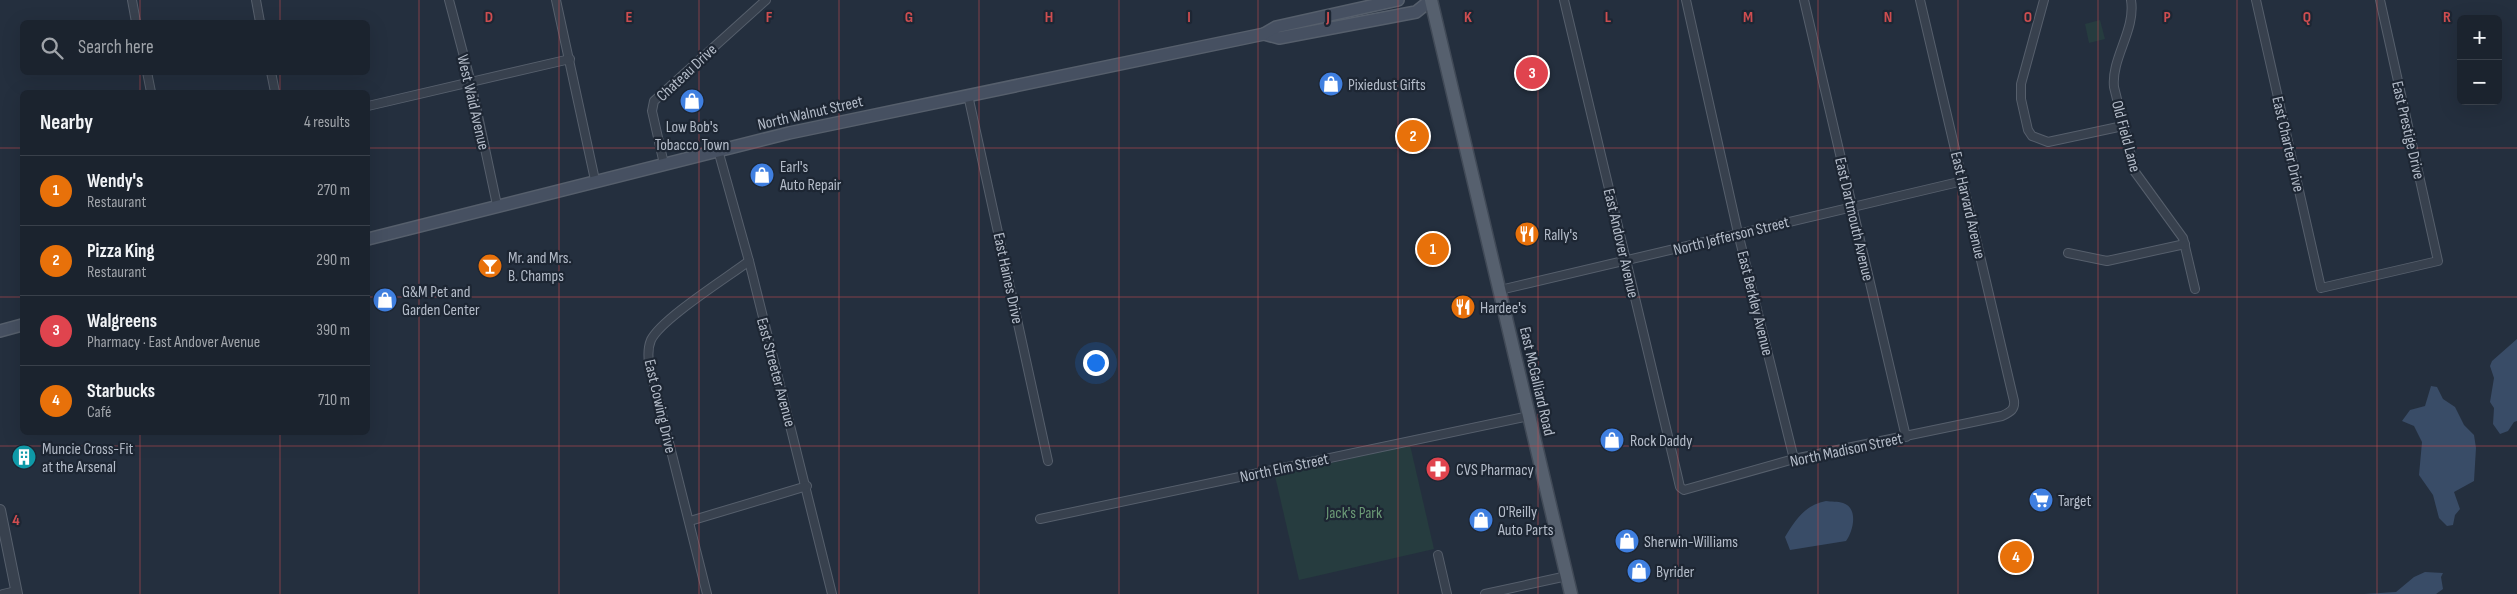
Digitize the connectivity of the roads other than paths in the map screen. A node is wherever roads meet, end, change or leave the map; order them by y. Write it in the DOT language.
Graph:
graph roads {
  1 [pos="132,0"];
  2 [pos="256,0"];
  3 [pos="450,0"];
  4 [pos="556,0"];
  5 [pos="766,0"];
  6 [pos="1398,0"];
  7 [pos="1431,0"];
  8 [pos="1564,0"];
  9 [pos="1686,0"];
  10 [pos="1804,0"];
  11 [pos="1920,0"];
  12 [pos="2044,0"];
  13 [pos="2131,0"];
  14 [pos="2256,0"];
  15 [pos="2380,0"];
  16 [pos="136,20"];
  17 [pos="260,20"];
  18 [pos="1264,34"];
  19 [pos="570,59"];
  20 [pos="148,75"];
  21 [pos="272,75"];
  22 [pos="470,83"];
  23 [pos="151,90"];
  24 [pos="275,90"];
  25 [pos="968,95"];
  26 [pos="370,106"];
  27 [pos="2123,126"];
  28 [pos="718,150"];
  29 [pos="664,164"];
  30 [pos="595,180"];
  31 [pos="1963,181"];
  32 [pos="497,205"];
  33 [pos="1852,205"];
  34 [pos="1738,233"];
  35 [pos="370,238"];
  36 [pos="2184,244"];
  37 [pos="2068,253"];
  38 [pos="749,261"];
  39 [pos="1626,261"];
  40 [pos="2438,261"];
  41 [pos="1500,290"];
  42 [pos="2195,290"];
  43 [pos="20,326"];
  44 [pos="0,331"];
  45 [pos="2013,409"];
  46 [pos="1529,416"];
  47 [pos="1906,437"];
  48 [pos="1794,459"];
  49 [pos="1048,461"];
  50 [pos="806,486"];
  51 [pos="1680,487"];
  52 [pos="0,510"];
  53 [pos="1040,519"];
  54 [pos="690,521"];
  55 [pos="1438,555"];
  56 [pos="1567,576"];
  57 [pos="16,593"];
  58 [pos="3,594"];
  59 [pos="706,594"];
  60 [pos="832,594"];
  61 [pos="1447,594"];
  62 [pos="1485,594"];
  63 [pos="1571,594"];
  1 -- 16 [label="street"];
  2 -- 17 [label="street"];
  3 -- 22 [label="street, West Waid Avenue"];
  4 -- 19 [label="street"];
  5 -- 29 [label="street, Chateau Drive"];
  6 -- 18 [label="main road, North Walnut Street"];
  7 -- 18 [label="main road, North Walnut Street"];
  7 -- 41 [label="main road, East McGalliard Road"];
  8 -- 39 [label="street, East Andover Avenue"];
  9 -- 34 [label="street, East Berkley Avenue"];
  10 -- 33 [label="street, East Dartmouth Avenue"];
  11 -- 31 [label="street, East Harvard Avenue"];
  12 -- 27 [label="street"];
  13 -- 27 [label="street, Old Field Lane"];
  14 -- 40 [label="street, East Charter Drive"];
  15 -- 40 [label="street, East Prestige Drive"];
  18 -- 25 [label="main road, North Walnut Street"];
  19 -- 22 [label="street"];
  19 -- 30 [label="street"];
  20 -- 23 [label="street"];
  21 -- 24 [label="street"];
  22 -- 26 [label="street"];
  22 -- 32 [label="street, West Waid Avenue"];
  25 -- 28 [label="main road, North Walnut Street"];
  25 -- 49 [label="street, East Haines Drive"];
  27 -- 36 [label="street, Old Field Lane"];
  28 -- 29 [label="main road, North Walnut Street"];
  28 -- 38 [label="street, East Streeter Avenue"];
  29 -- 30 [label="main road, North Walnut Street"];
  30 -- 32 [label="main road, North Walnut Street"];
  31 -- 33 [label="street, North Jefferson Street"];
  31 -- 45 [label="street, East Harvard Avenue"];
  32 -- 35 [label="main road, North Walnut Street"];
  33 -- 34 [label="street, North Jefferson Street"];
  33 -- 47 [label="street, East Dartmouth Avenue"];
  34 -- 39 [label="street, North Jefferson Street"];
  34 -- 48 [label="street, East Berkley Avenue"];
  36 -- 37 [label="street"];
  36 -- 42 [label="street, Old Field Lane"];
  38 -- 50 [label="street, East Streeter Avenue"];
  38 -- 54 [label="street, East Cowing Drive"];
  39 -- 41 [label="street, North Jefferson Street"];
  39 -- 51 [label="street, East Andover Avenue"];
  41 -- 46 [label="main road, East McGalliard Road"];
  43 -- 44 [label="main road"];
  45 -- 47 [label="street, North Madison Street"];
  46 -- 53 [label="street, North Elm Street"];
  46 -- 56 [label="main road, East McGalliard Road"];
  47 -- 48 [label="street, North Madison Street"];
  48 -- 51 [label="street, North Madison Street"];
  50 -- 54 [label="street"];
  50 -- 60 [label="street, East Streeter Avenue"];
  52 -- 57 [label="street"];
  54 -- 59 [label="street, East Cowing Drive"];
  55 -- 61 [label="street"];
  56 -- 62 [label="street"];
  56 -- 63 [label="main road, East McGalliard Road"];
  57 -- 58 [label="street"];
}
